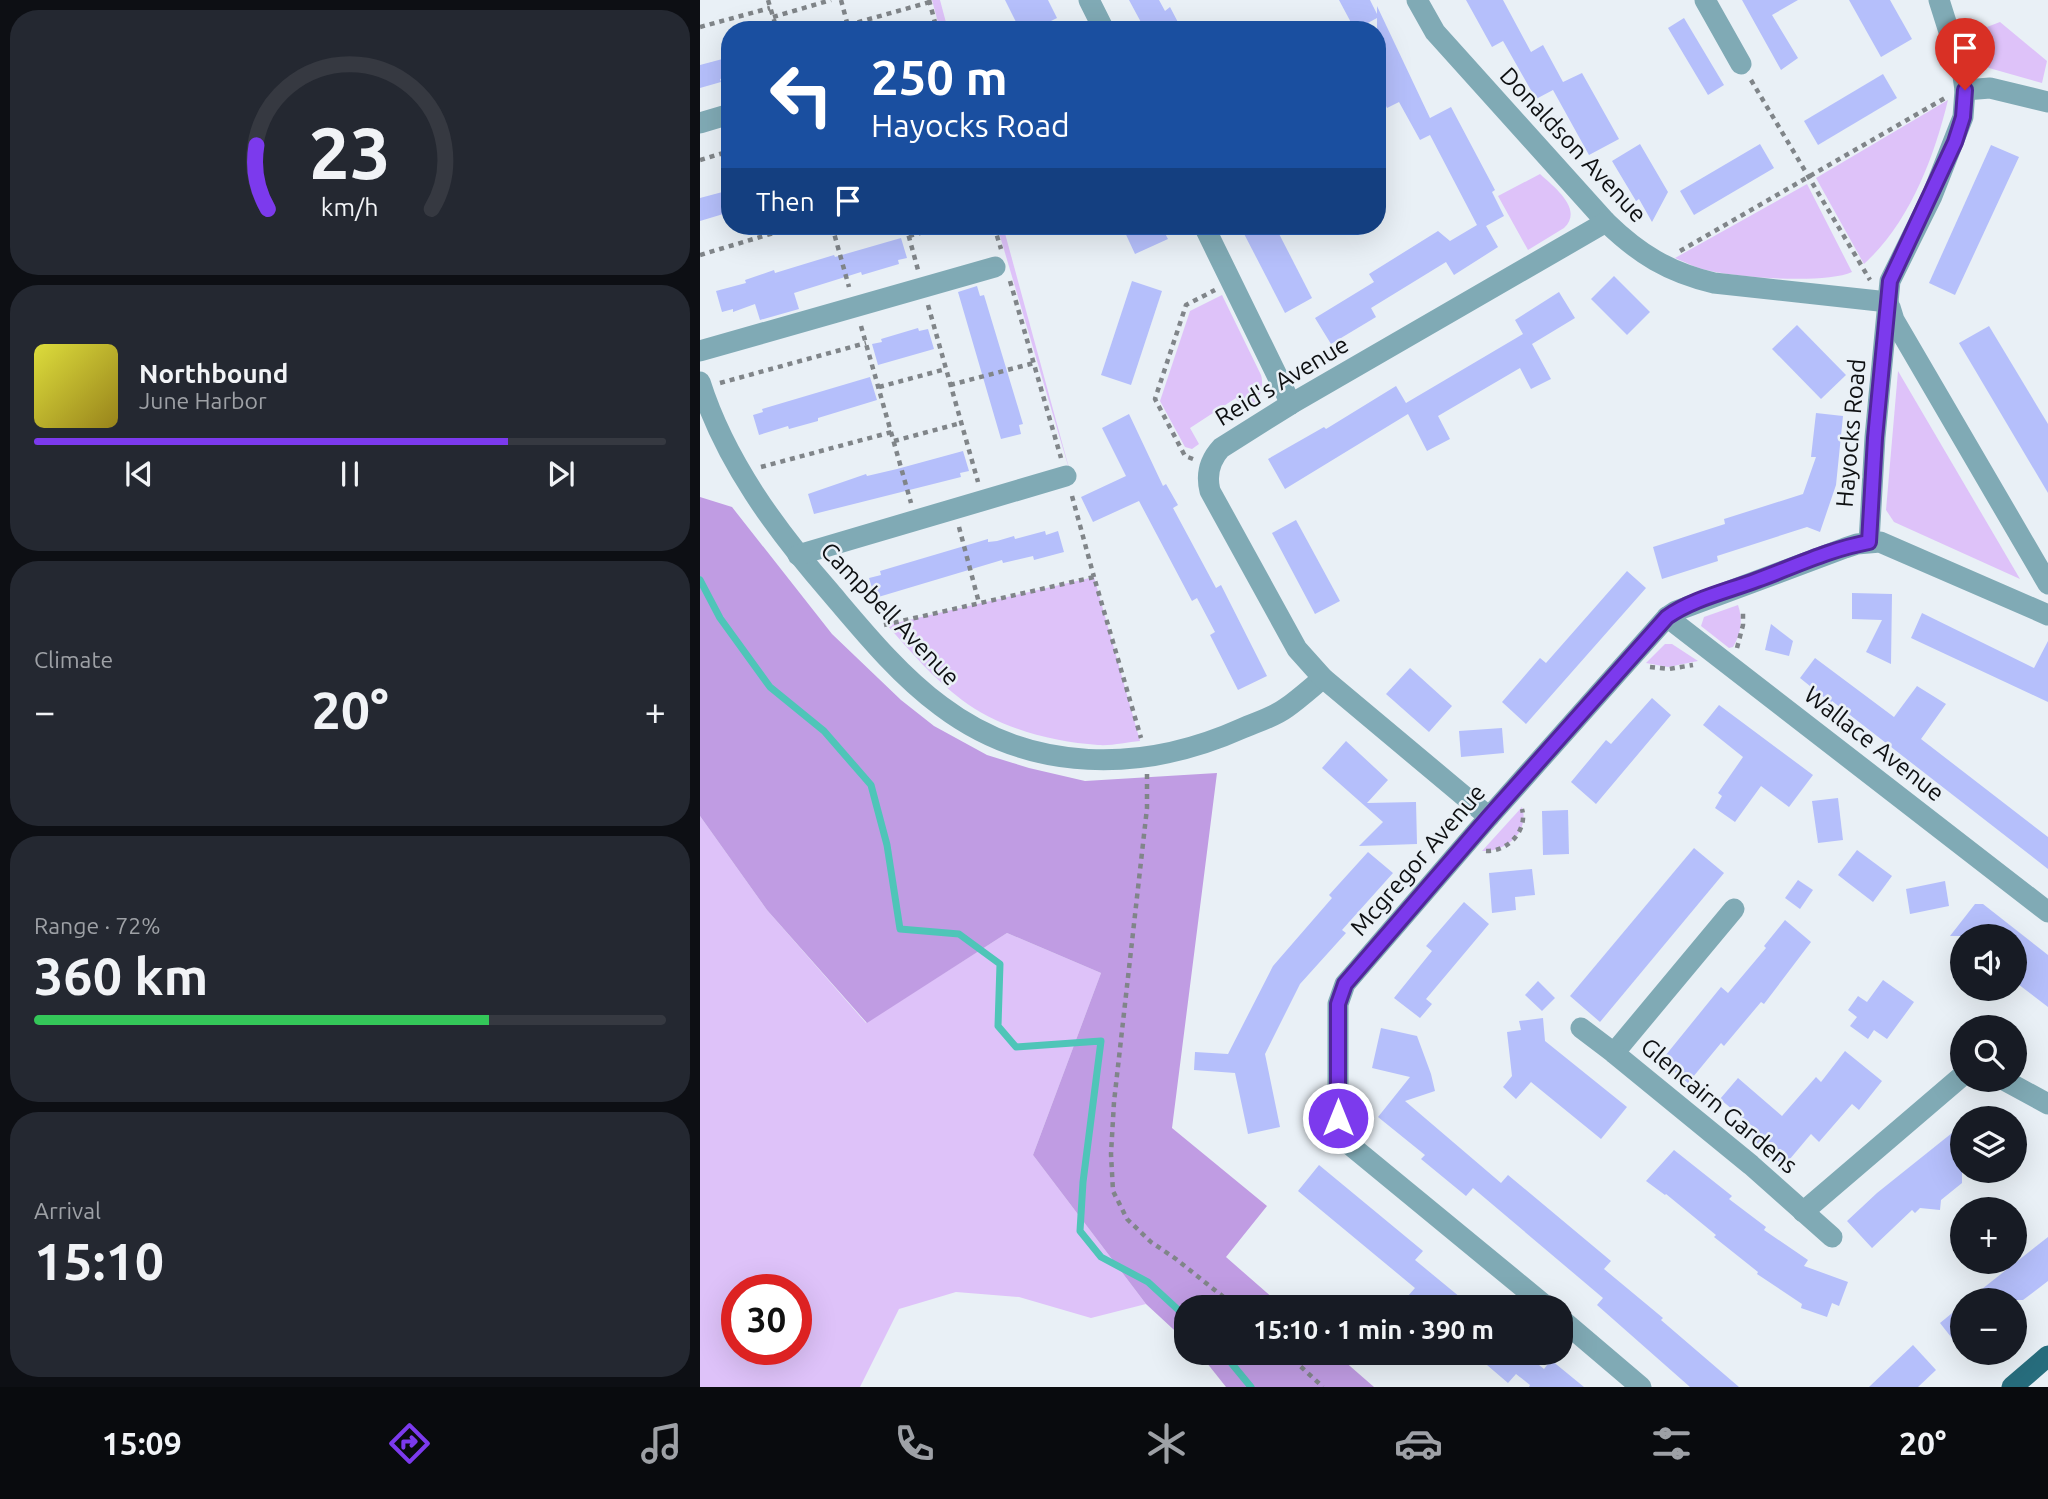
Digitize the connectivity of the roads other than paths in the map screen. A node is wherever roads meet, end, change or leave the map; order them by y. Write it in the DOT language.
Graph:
graph roads {
  1 [pos="1089,0"];
  2 [pos="1417,0"];
  3 [pos="1705,0"];
  4 [pos="1939,0"];
  5 [pos="1100,21"];
  6 [pos="1741,64"];
  7 [pos="1965,90"];
  8 [pos="2048,100"];
  9 [pos="721,117"];
  10 [pos="700,123"];
  11 [pos="1606,222"];
  12 [pos="1209,235"];
  13 [pos="1002,265"];
  14 [pos="1888,302"];
  15 [pos="700,351"];
  16 [pos="701,385"];
  17 [pos="1292,404"];
  18 [pos="1066,476"];
  19 [pos="1869,542"];
  20 [pos="798,555"];
  21 [pos="2048,584"];
  22 [pos="2048,615"];
  23 [pos="1667,617"];
  24 [pos="1323,678"];
  25 [pos="1489,817"];
  26 [pos="1734,909"];
  27 [pos="2048,912"];
  28 [pos="1581,1028"];
  29 [pos="1614,1052"];
  30 [pos="1950,1086"];
  31 [pos="2026,1092"];
  32 [pos="2048,1104"];
  33 [pos="1803,1212"];
  34 [pos="1832,1237"];
  35 [pos="1532,1295"];
  36 [pos="1573,1329"];
  37 [pos="2048,1356"];
  38 [pos="1642,1387"];
  39 [pos="2012,1387"];
  1 -- 5 [label="street"];
  2 -- 11 [label="street, Donaldson Avenue"];
  3 -- 6 [label="street"];
  4 -- 7 [label="street, Hayocks Road"];
  7 -- 8 [label="street"];
  7 -- 14 [label="street, Hayocks Road"];
  9 -- 10 [label="street"];
  11 -- 14 [label="street, Donaldson Avenue"];
  11 -- 17 [label="street, Reid's Avenue"];
  12 -- 17 [label="street"];
  13 -- 15 [label="street"];
  14 -- 19 [label="street, Hayocks Road"];
  14 -- 21 [label="street"];
  16 -- 20 [label="street, Campbell Avenue"];
  17 -- 24 [label="street, Reid's Avenue"];
  18 -- 20 [label="street"];
  19 -- 22 [label="street, Hayocks Road"];
  19 -- 23 [label="street, Mcgregor Avenue"];
  20 -- 24 [label="street, Campbell Avenue"];
  23 -- 25 [label="street, Mcgregor Avenue"];
  23 -- 27 [label="street, Wallace Avenue"];
  24 -- 25 [label="street, Reid's Avenue"];
  25 -- 35 [label="street, Mcgregor Avenue"];
  26 -- 29 [label="street, Glencairn Gardens"];
  28 -- 29 [label="street"];
  29 -- 33 [label="street, Glencairn Gardens"];
  30 -- 33 [label="street, Glencairn Gardens"];
  31 -- 32 [label="street"];
  33 -- 34 [label="street, Glencairn Gardens"];
  36 -- 38 [label="street"];
  37 -- 39 [label="main road"];
}
